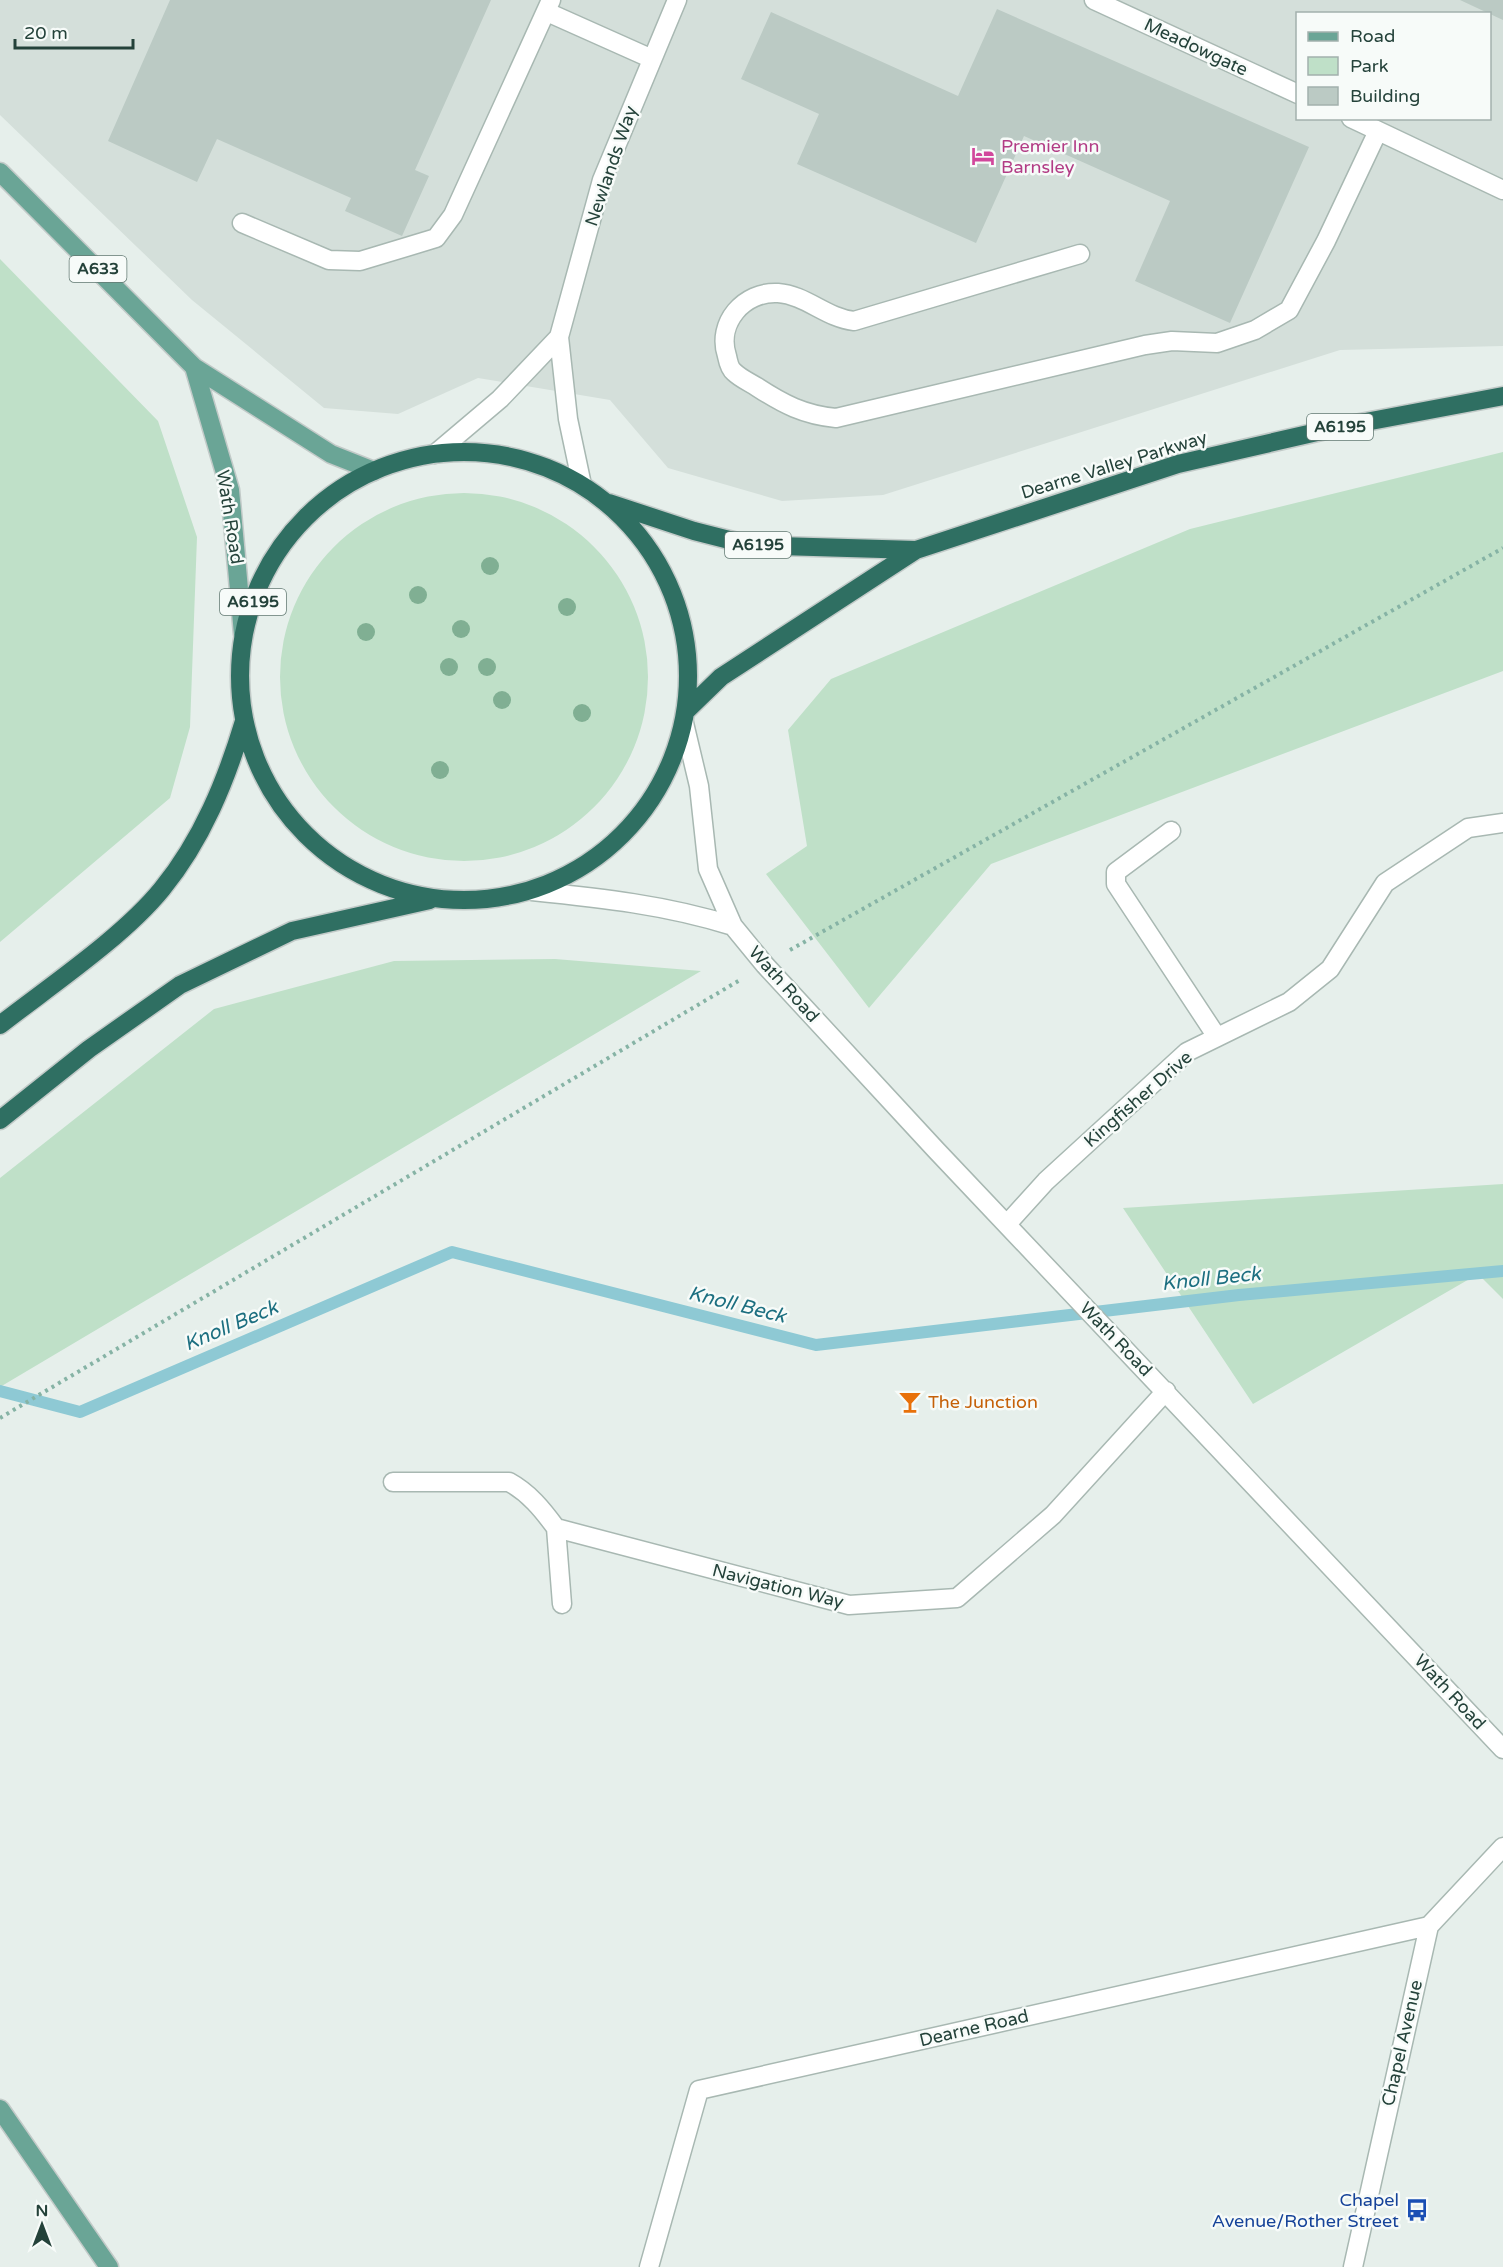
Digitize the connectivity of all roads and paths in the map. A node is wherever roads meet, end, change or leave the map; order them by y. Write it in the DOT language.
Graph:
graph roads {
  1 [pos="676,0"];
  2 [pos="1094,0"];
  3 [pos="549,6"];
  4 [pos="650,58"];
  5 [pos="1296,93"];
  6 [pos="1355,120"];
  7 [pos="1378,131"];
  8 [pos="0,172"];
  9 [pos="1503,190"];
  10 [pos="242,222"];
  11 [pos="1080,254"];
  12 [pos="559,337"];
  13 [pos="194,367"];
  14 [pos="1503,396"];
  15 [pos="435,454"];
  16 [pos="374,471"];
  17 [pos="582,485"];
  18 [pos="606,502"];
  19 [pos="916,550"];
  20 [pos="243,634"];
  21 [pos="686,717"];
  22 [pos="244,721"];
  23 [pos="1503,823"];
  24 [pos="1171,831"];
  25 [pos="532,891"];
  26 [pos="435,899"];
  27 [pos="733,926"];
  28 [pos="0,1025"];
  29 [pos="1217,1037"];
  30 [pos="0,1120"];
  31 [pos="1007,1224"];
  32 [pos="60,1382"];
  33 [pos="1166,1391"];
  34 [pos="2,1417"];
  35 [pos="393,1482"];
  36 [pos="556,1528"];
  37 [pos="562,1604"];
  38 [pos="1503,1749"];
  39 [pos="1503,1847"];
  40 [pos="1428,1926"];
  41 [pos="0,2109"];
  42 [pos="109,2267"];
  43 [pos="649,2267"];
  44 [pos="1353,2267"];
  1 -- 4 [label="street, Newlands Way"];
  2 -- 5 [label="street, Meadowgate"];
  3 -- 4 [label="street"];
  3 -- 10 [label="street"];
  4 -- 12 [label="street, Newlands Way"];
  6 -- 7 [label="street"];
  7 -- 9 [label="street"];
  7 -- 11 [label="street"];
  8 -- 13 [label="main road, Wath Road / A633"];
  12 -- 15 [label="street"];
  12 -- 17 [label="street"];
  13 -- 16 [label="main road, Wath Road / A633"];
  13 -- 20 [label="main road, Wath Road / A633"];
  14 -- 19 [label="highway, Dearne Valley Parkway / A6195"];
  15 -- 16 [label="highway, A6195"];
  15 -- 17 [label="highway, A6195"];
  16 -- 20 [label="highway, A6195"];
  17 -- 18 [label="highway, A6195"];
  18 -- 19 [label="highway, Dearne Valley Parkway / A6195"];
  18 -- 21 [label="highway, A6195"];
  19 -- 21 [label="highway, Dearne Valley Parkway / A6195"];
  20 -- 22 [label="highway, A6195"];
  21 -- 25 [label="highway, A6195"];
  21 -- 27 [label="street, Wath Road"];
  22 -- 26 [label="highway, A6195"];
  22 -- 28 [label="highway, A6195"];
  23 -- 29 [label="street, Kingfisher Drive"];
  24 -- 29 [label="street"];
  25 -- 26 [label="highway, A6195"];
  25 -- 27 [label="street"];
  26 -- 30 [label="highway, A6195"];
  27 -- 31 [label="street, Wath Road"];
  29 -- 31 [label="street, Kingfisher Drive"];
  31 -- 33 [label="street, Wath Road"];
  32 -- 34 [label="path"];
  33 -- 36 [label="street, Navigation Way"];
  33 -- 38 [label="street, Wath Road"];
  35 -- 36 [label="street"];
  36 -- 37 [label="street"];
  39 -- 40 [label="street"];
  40 -- 43 [label="street, Dearne Road"];
  40 -- 44 [label="street, Chapel Avenue"];
  41 -- 42 [label="main road"];
}
